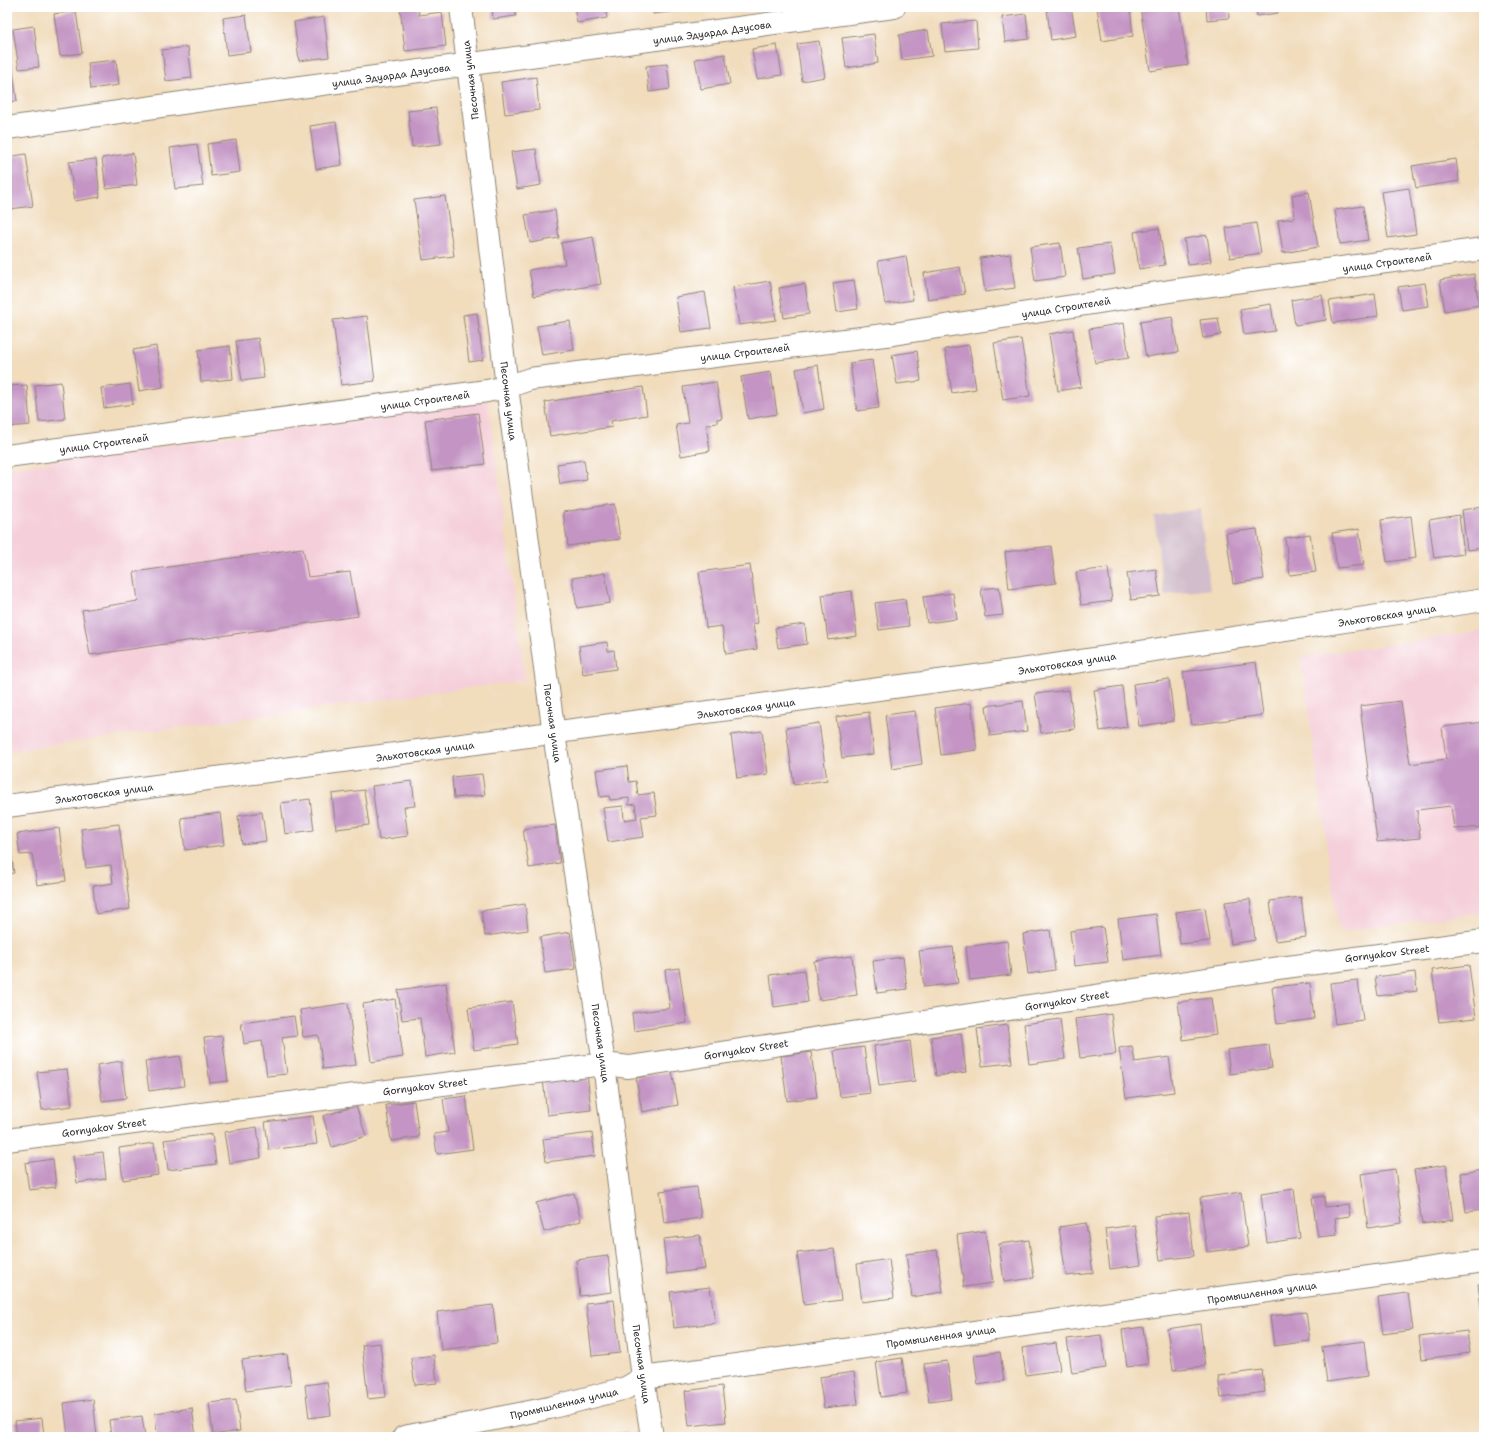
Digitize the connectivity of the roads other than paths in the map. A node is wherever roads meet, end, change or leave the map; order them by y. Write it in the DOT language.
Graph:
graph roads {
  1 [pos="461,7"];
  2 [pos="894,7"];
  3 [pos="468,65"];
  4 [pos="7,128"];
  5 [pos="1484,249"];
  6 [pos="507,387"];
  7 [pos="7,456"];
  8 [pos="1484,600"];
  9 [pos="554,734"];
  10 [pos="7,806"];
  11 [pos="1484,941"];
  12 [pos="604,1064"];
  13 [pos="7,1140"];
  14 [pos="1484,1261"];
  15 [pos="643,1378"];
  16 [pos="404,1437"];
  17 [pos="652,1437"];
  1 -- 3 [label="street, Песочная улица"];
  2 -- 3 [label="street, улица Эдуарда Дзусова"];
  3 -- 4 [label="street, улица Эдуарда Дзусова"];
  3 -- 6 [label="street, Песочная улица"];
  5 -- 6 [label="street, улица Строителей"];
  6 -- 7 [label="street, улица Строителей"];
  6 -- 9 [label="street, Песочная улица"];
  8 -- 9 [label="street, Эльхотовская улица"];
  9 -- 10 [label="street, Эльхотовская улица"];
  9 -- 12 [label="street, Песочная улица"];
  11 -- 12 [label="street, Gornyakov Street"];
  12 -- 13 [label="street, Gornyakov Street"];
  12 -- 15 [label="street, Песочная улица"];
  14 -- 15 [label="street, Промышленная улица"];
  15 -- 16 [label="street, Промышленная улица"];
  15 -- 17 [label="street, Песочная улица"];
}
